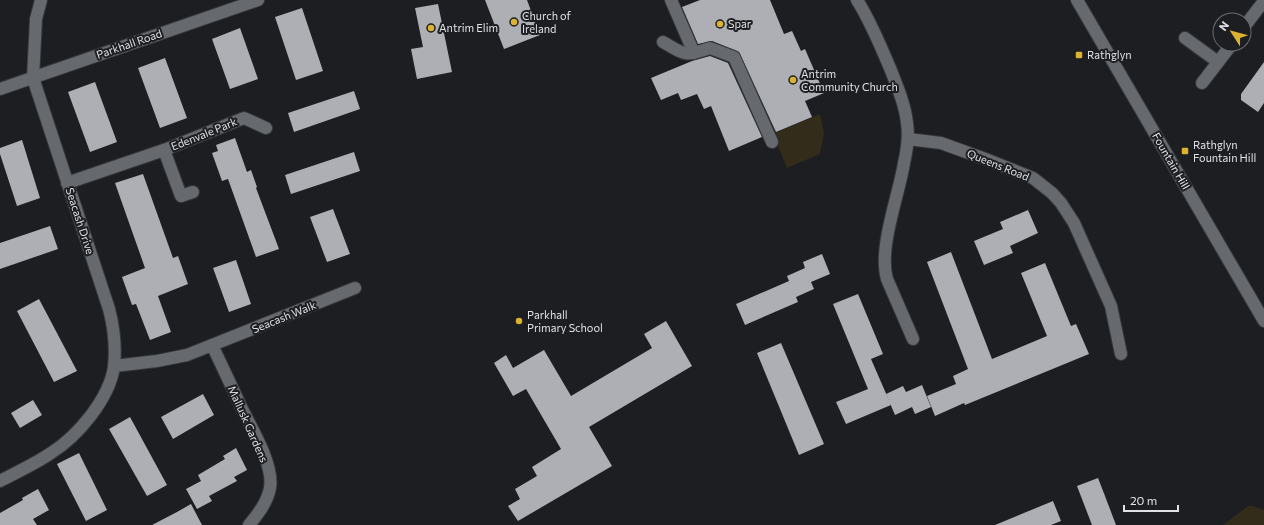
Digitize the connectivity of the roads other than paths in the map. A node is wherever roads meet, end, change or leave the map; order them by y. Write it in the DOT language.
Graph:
graph roads {
  1 [pos="41,0"];
  2 [pos="258,0"];
  3 [pos="671,0"];
  4 [pos="857,0"];
  5 [pos="1077,0"];
  6 [pos="1264,1"];
  7 [pos="1252,17"];
  8 [pos="1185,38"];
  9 [pos="663,42"];
  10 [pos="1226,52"];
  11 [pos="694,53"];
  12 [pos="1218,62"];
  13 [pos="33,78"];
  14 [pos="1202,83"];
  15 [pos="0,89"];
  16 [pos="266,128"];
  17 [pos="908,139"];
  18 [pos="772,142"];
  19 [pos="164,150"];
  20 [pos="67,183"];
  21 [pos="193,192"];
  22 [pos="355,288"];
  23 [pos="1264,321"];
  24 [pos="914,339"];
  25 [pos="212,345"];
  26 [pos="1121,354"];
  27 [pos="114,366"];
  28 [pos="0,481"];
  29 [pos="249,525"];
  1 -- 13 [label="street"];
  2 -- 13 [label="street, Parkhall Road"];
  3 -- 11 [label="street"];
  4 -- 17 [label="street"];
  5 -- 23 [label="street, Fountain Hill"];
  6 -- 7 [label="street"];
  8 -- 12 [label="street"];
  9 -- 11 [label="street"];
  10 -- 12 [label="street"];
  11 -- 18 [label="street"];
  12 -- 14 [label="street"];
  13 -- 15 [label="street, Parkhall Road"];
  13 -- 20 [label="street, Seacash Drive"];
  16 -- 19 [label="street, Edenvale Park"];
  17 -- 24 [label="street"];
  17 -- 26 [label="street, Queens Road"];
  19 -- 20 [label="street, Edenvale Park"];
  19 -- 21 [label="street, Edenvale Park"];
  20 -- 27 [label="street, Seacash Drive"];
  22 -- 25 [label="street, Seacash Walk"];
  25 -- 27 [label="street"];
  25 -- 29 [label="street, Mallusk Gardens"];
  27 -- 28 [label="street, Seacash Drive"];
}
